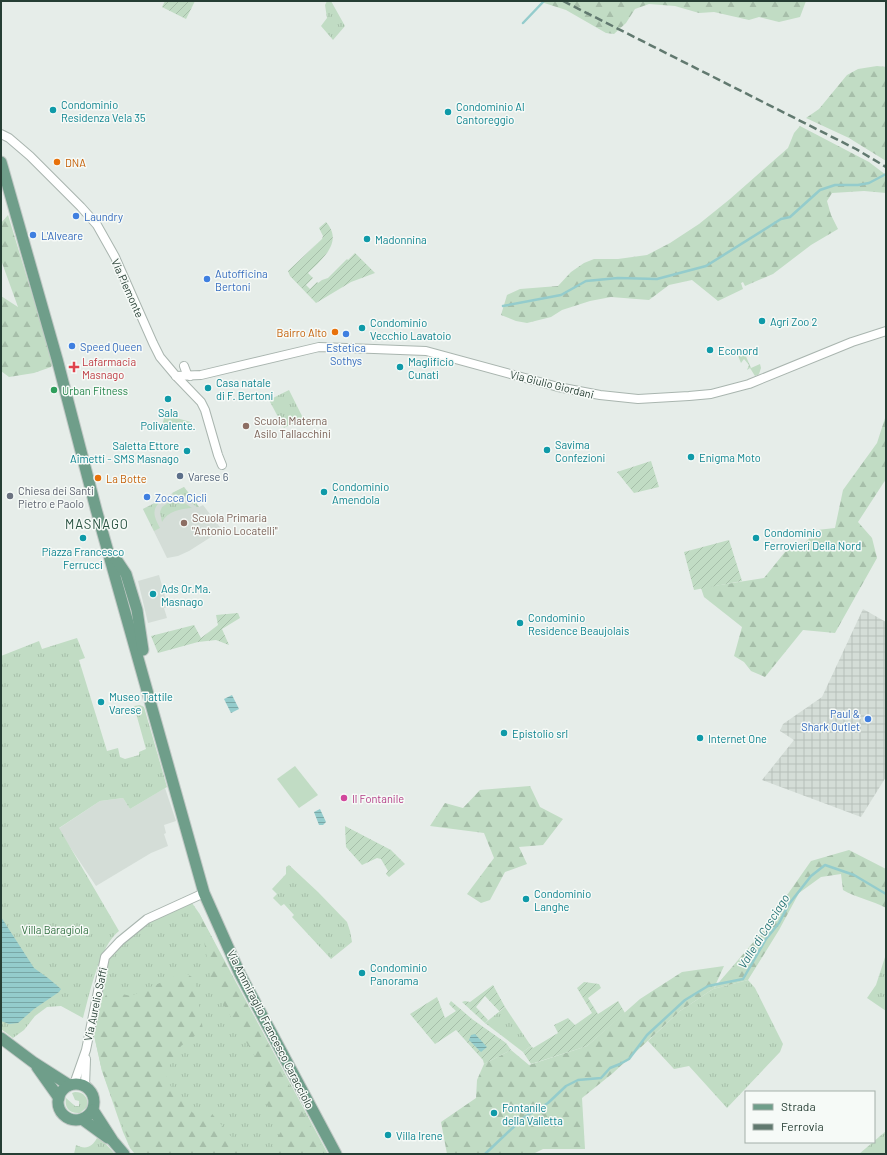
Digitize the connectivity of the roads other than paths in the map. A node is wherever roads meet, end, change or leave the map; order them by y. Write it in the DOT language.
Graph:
graph roads {
  1 [pos="1,134"];
  2 [pos="1,162"];
  3 [pos="886,330"];
  4 [pos="184,366"];
  5 [pos="213,372"];
  6 [pos="176,376"];
  7 [pos="190,376"];
  8 [pos="186,387"];
  9 [pos="222,466"];
  10 [pos="204,893"];
  11 [pos="1,1038"];
  12 [pos="33,1062"];
  13 [pos="76,1085"];
  14 [pos="59,1098"];
  15 [pos="93,1110"];
  16 [pos="82,1119"];
  17 [pos="113,1141"];
  18 [pos="124,1154"];
  19 [pos="336,1154"];
  1 -- 6 [label="street, Via Piemonte"];
  2 -- 10 [label="main road, Via Ammiraglio Francesco Caracciolo"];
  3 -- 5 [label="street, Via Giulio Giordani"];
  4 -- 7 [label="street"];
  5 -- 7 [label="street, Via Giulio Giordani"];
  5 -- 8 [label="street, Via Giulio Giordani"];
  6 -- 7 [label="street, Via Giulio Giordani"];
  6 -- 8 [label="street, Via Piemonte"];
  8 -- 9 [label="street, Via Piemonte"];
  10 -- 13 [label="street, Via Aurelio Saffi"];
  10 -- 19 [label="main road, Via Ammiraglio Francesco Caracciolo"];
  11 -- 12 [label="main road"];
  12 -- 13 [label="main road"];
  12 -- 14 [label="main road"];
  13 -- 14 [label="main road"];
  13 -- 15 [label="main road"];
  14 -- 16 [label="main road"];
  15 -- 16 [label="main road"];
  15 -- 17 [label="main road"];
  16 -- 17 [label="main road"];
  17 -- 18 [label="main road"];
}
